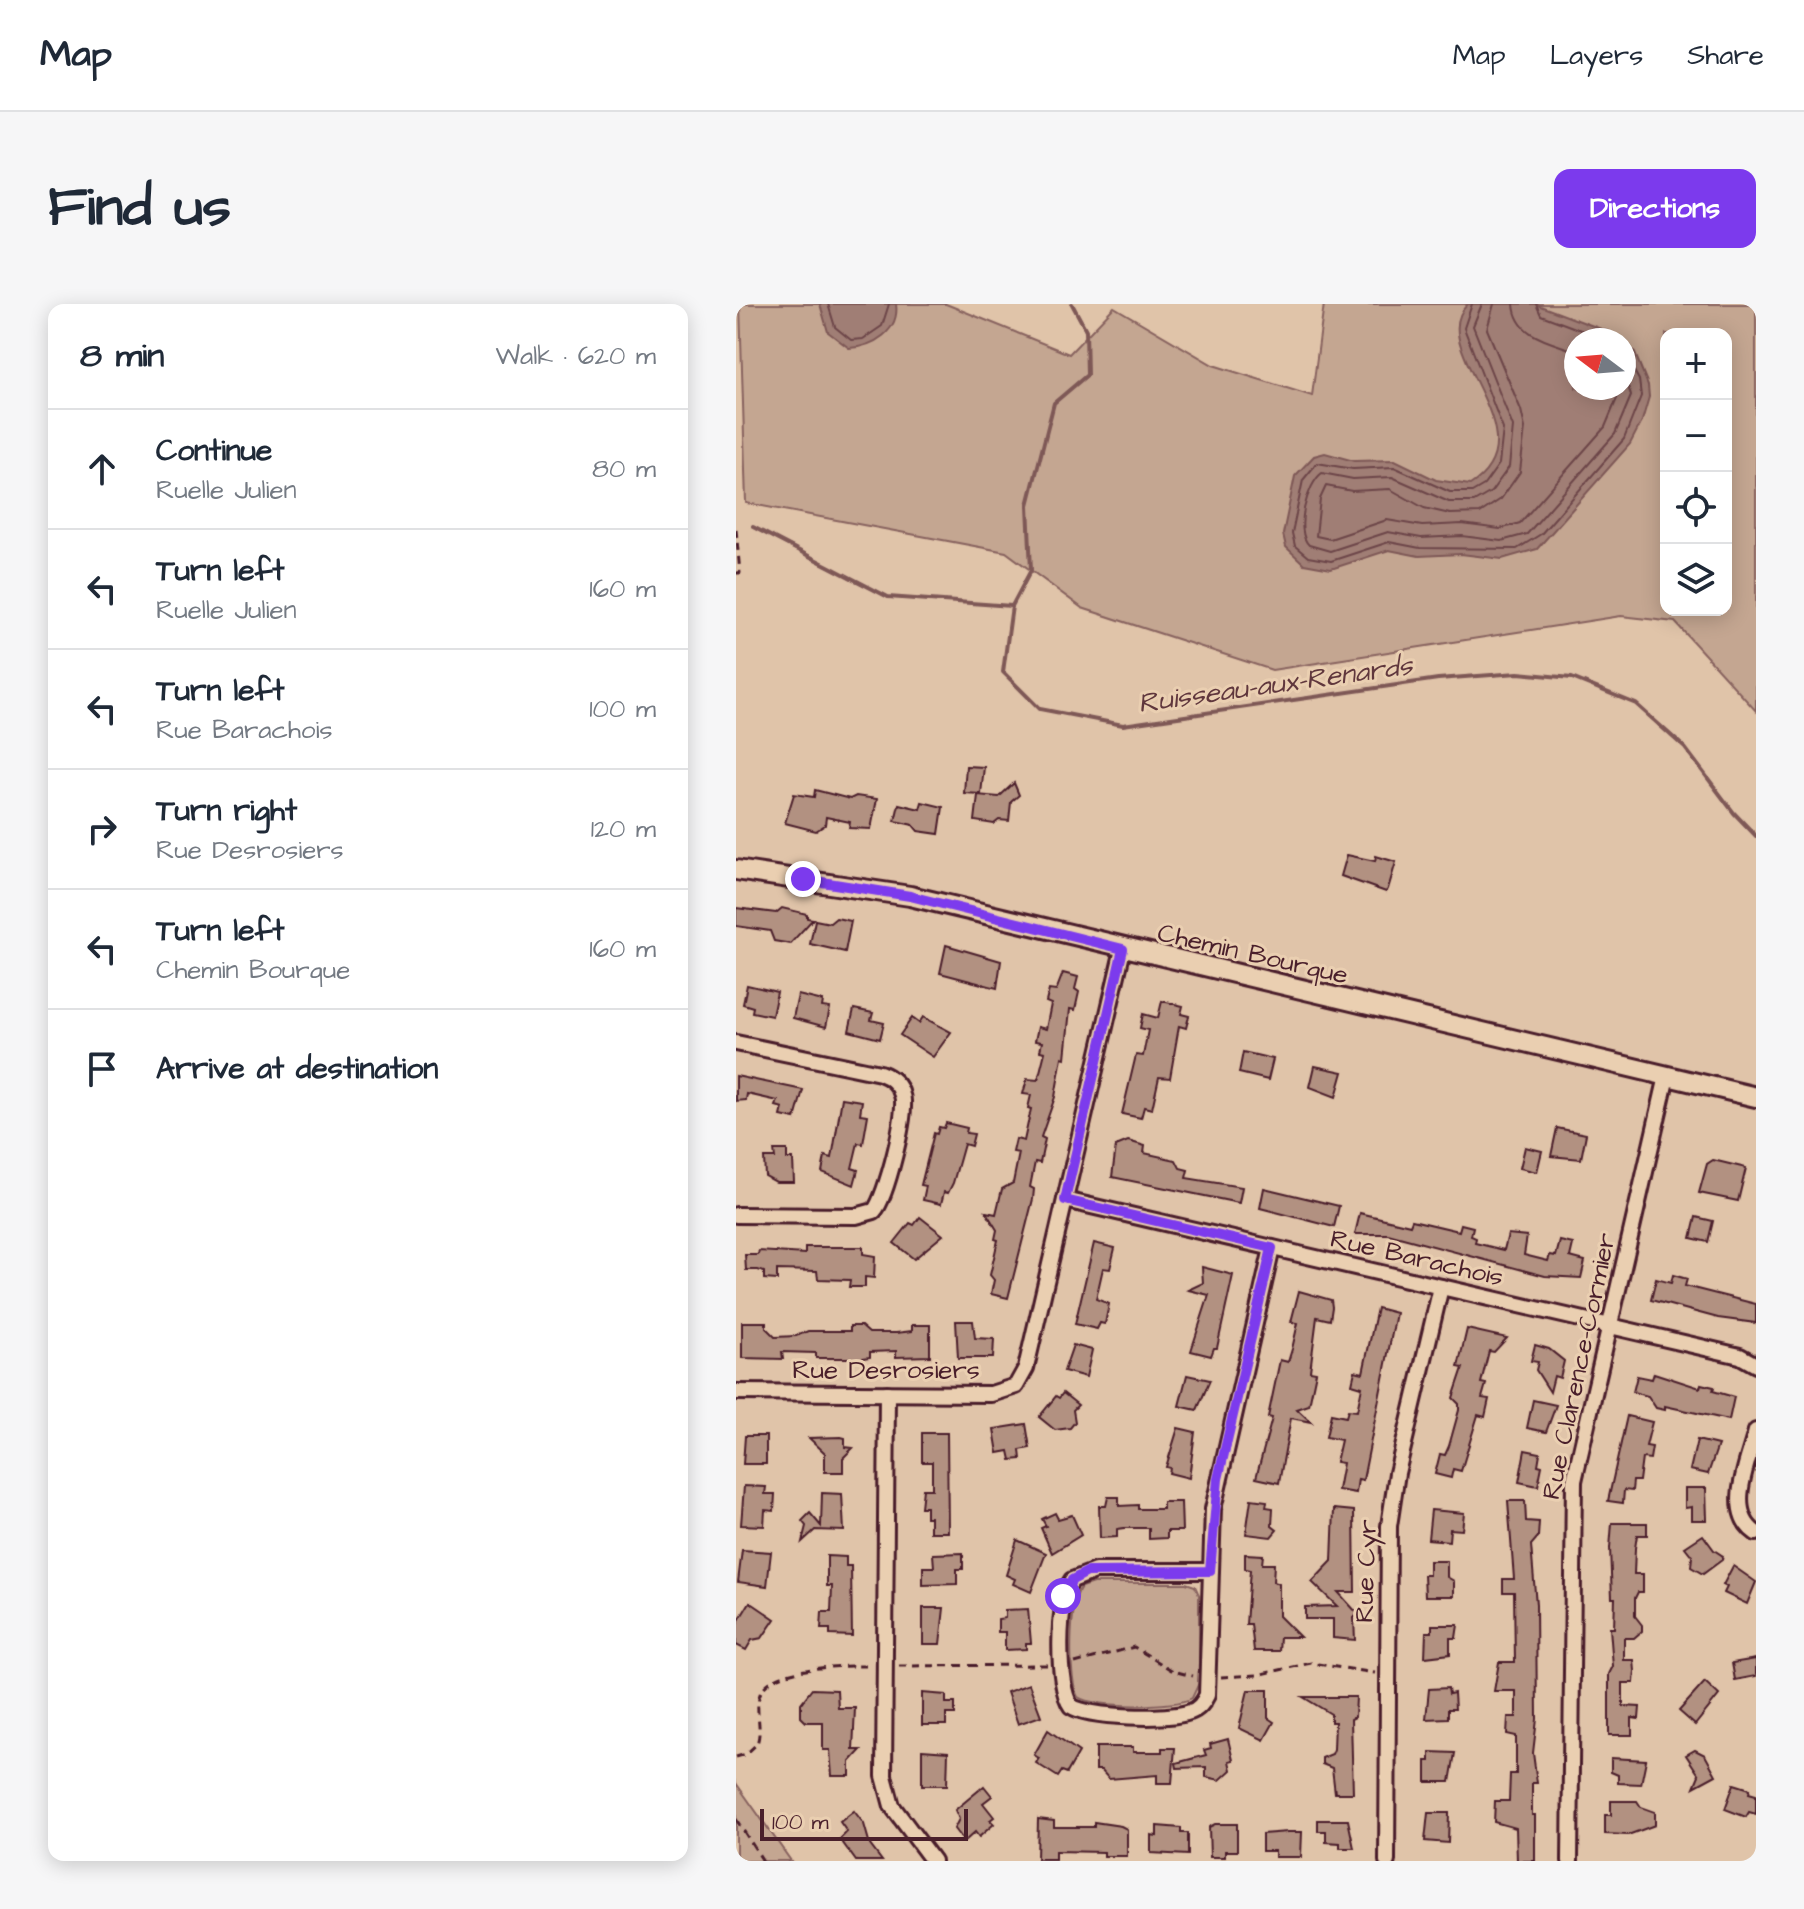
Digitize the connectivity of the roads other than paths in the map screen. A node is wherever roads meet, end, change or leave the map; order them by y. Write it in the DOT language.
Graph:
graph roads {
  1 [pos="736,870"];
  2 [pos="1123,949"];
  3 [pos="736,1043"];
  4 [pos="1667,1076"];
  5 [pos="1756,1097"];
  6 [pos="1065,1200"];
  7 [pos="736,1215"];
  8 [pos="1272,1248"];
  9 [pos="1441,1287"];
  10 [pos="1609,1326"];
  11 [pos="1756,1365"];
  12 [pos="736,1392"];
  13 [pos="887,1393"];
  14 [pos="1756,1431"];
  15 [pos="1756,1533"];
  16 [pos="1210,1571"];
  17 [pos="933,1861"];
  18 [pos="1387,1861"];
  19 [pos="1570,1861"];
  1 -- 2 [label="street, Chemin Bourque"];
  2 -- 4 [label="street, Chemin Bourque"];
  2 -- 6 [label="street, Rue Desrosiers"];
  3 -- 7 [label="street"];
  4 -- 5 [label="street, Chemin Bourque"];
  4 -- 10 [label="street, Rue Clarence-Cormier"];
  6 -- 8 [label="street, Rue Barachois"];
  6 -- 13 [label="street, Rue Desrosiers"];
  8 -- 9 [label="street, Rue Barachois"];
  8 -- 16 [label="street"];
  9 -- 10 [label="street, Rue Barachois"];
  9 -- 18 [label="street, Rue Cyr"];
  10 -- 11 [label="street, Rue Barachois"];
  10 -- 19 [label="street, Rue Clarence-Cormier"];
  12 -- 13 [label="street, Rue Desrosiers"];
  13 -- 17 [label="street"];
  14 -- 15 [label="street"];
  16 -- 16 [label="street"];
}
